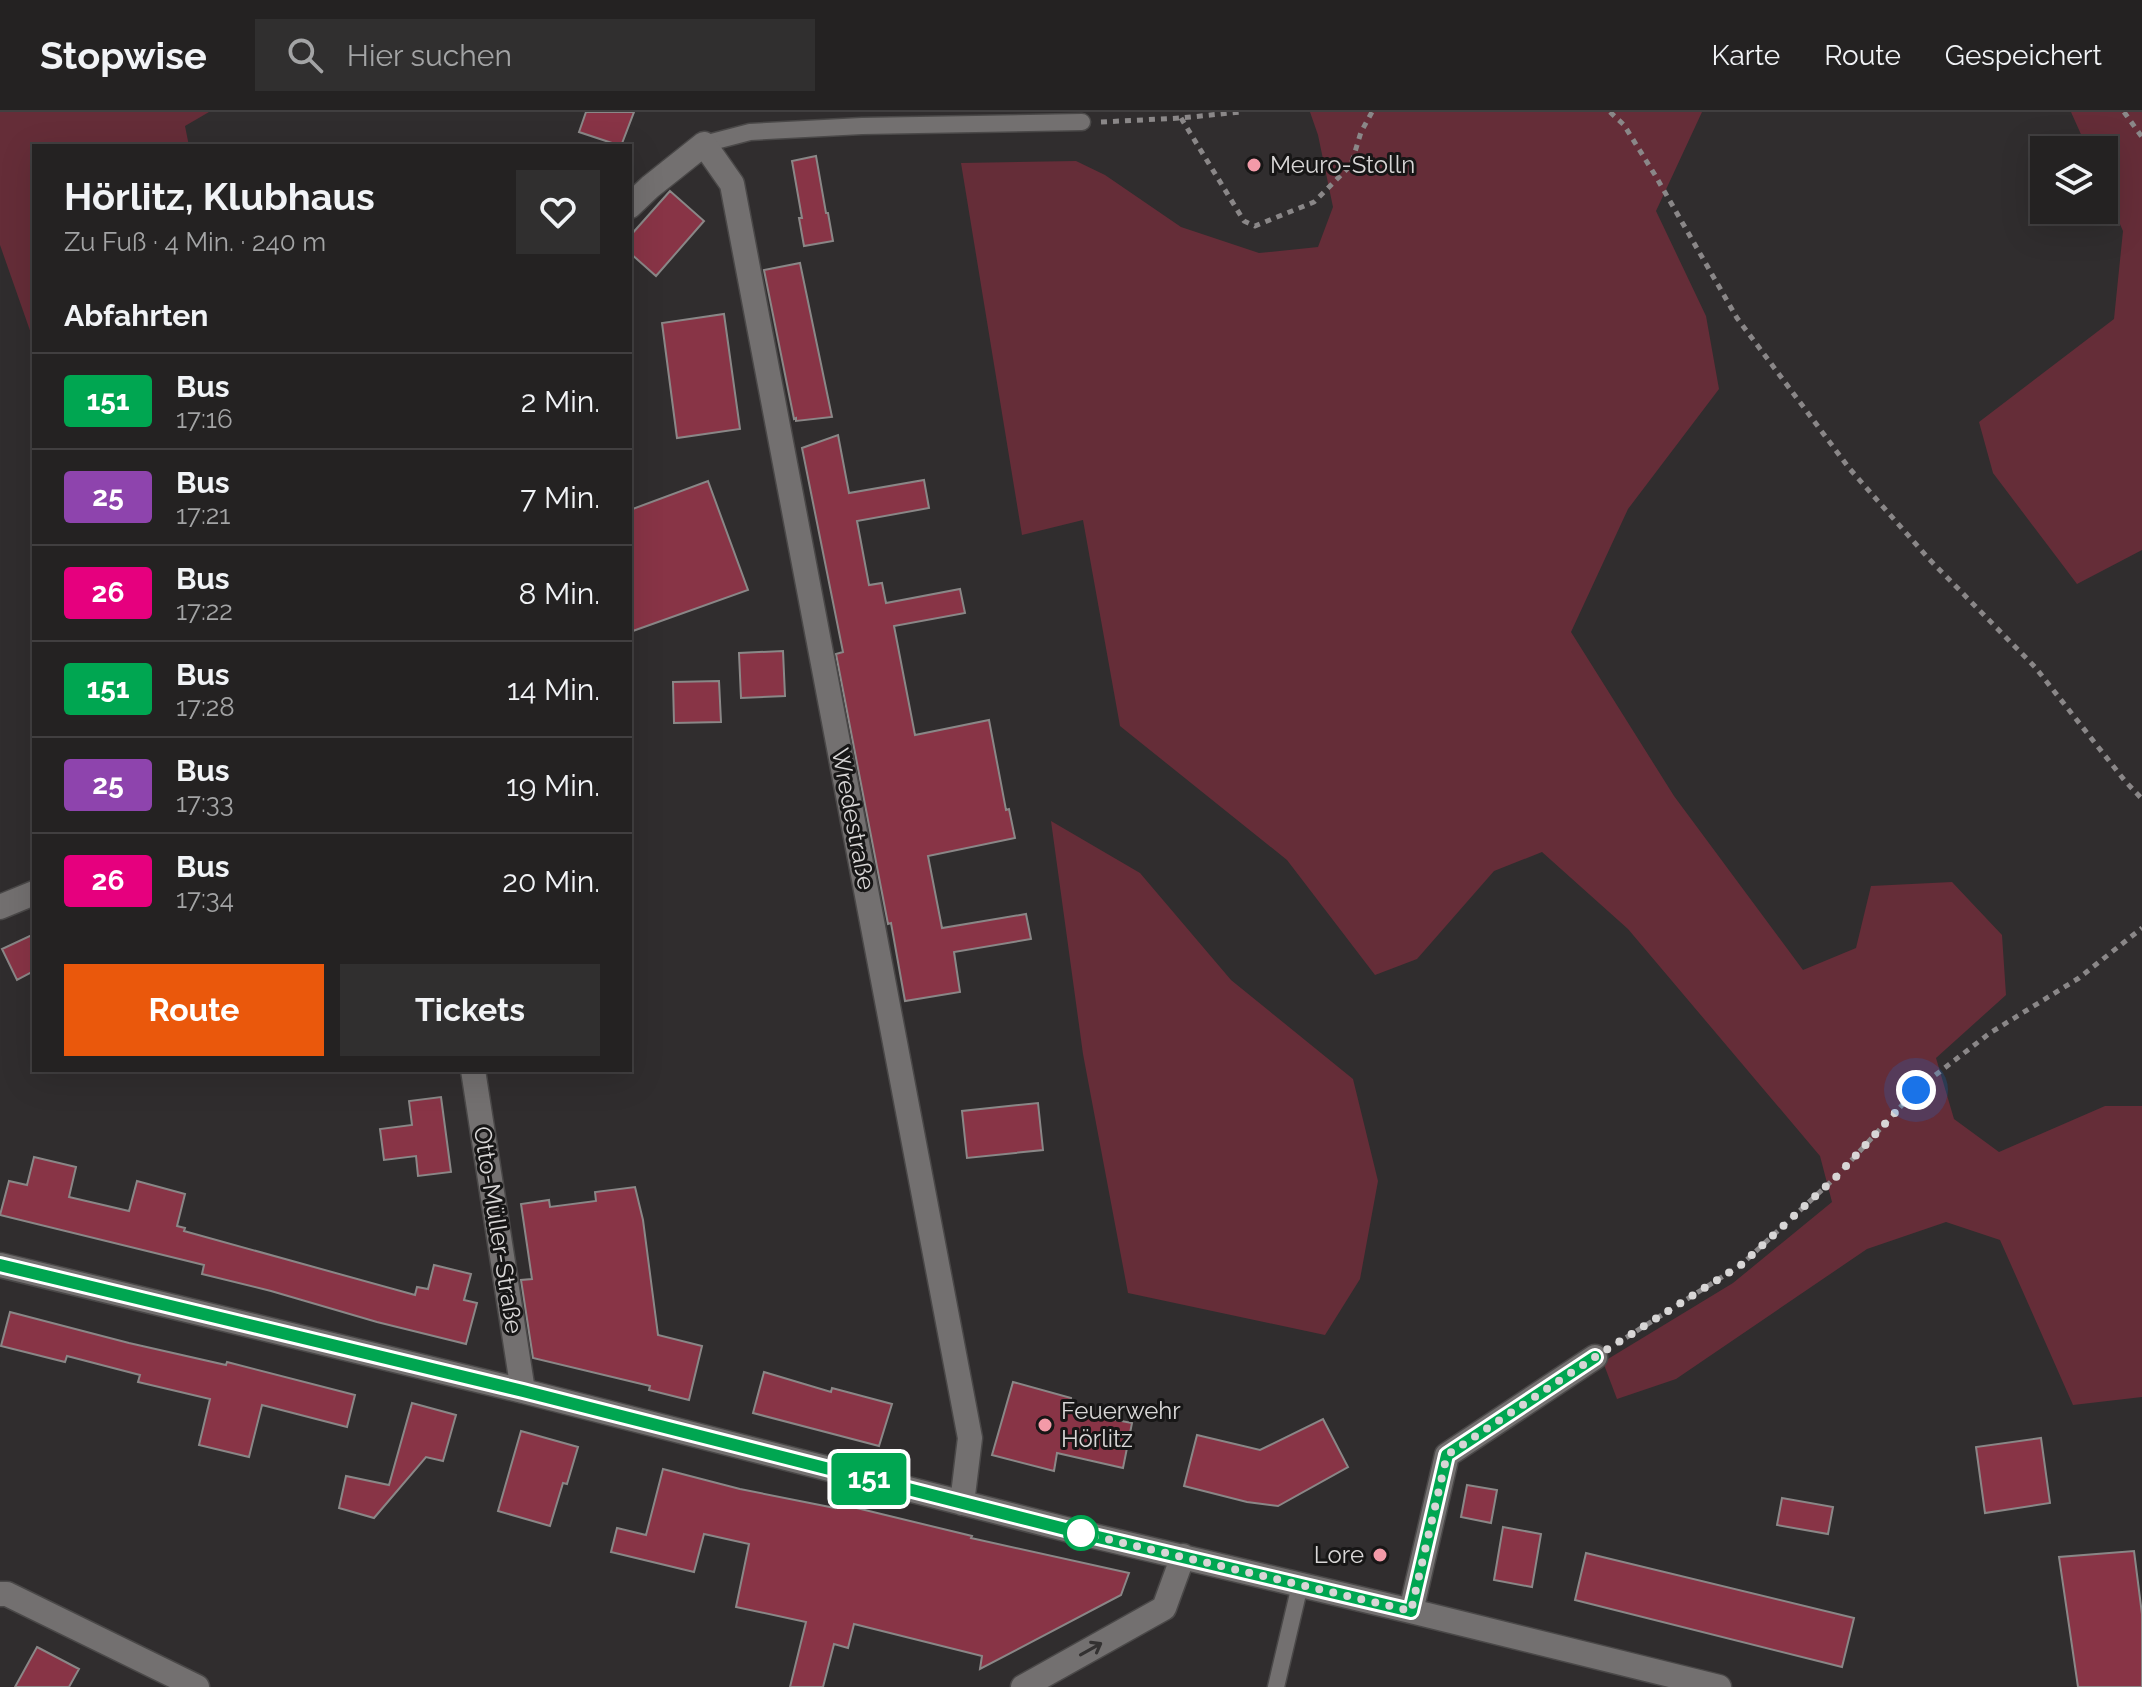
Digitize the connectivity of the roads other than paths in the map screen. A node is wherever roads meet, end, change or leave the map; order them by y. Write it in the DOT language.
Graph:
graph roads {
  1 [pos="1082,122"];
  2 [pos="704,144"];
  3 [pos="632,204"];
  4 [pos="32,894"];
  5 [pos="0,907"];
  6 [pos="473,1072"];
  7 [pos="0,1265"];
  8 [pos="1595,1357"];
  9 [pos="523,1391"];
  10 [pos="962,1503"];
  11 [pos="1183,1556"];
  12 [pos="1300,1585"];
  13 [pos="0,1594"];
  14 [pos="1411,1611"];
  15 [pos="1664,1680"];
  16 [pos="197,1687"];
  17 [pos="1023,1687"];
  18 [pos="1276,1687"];
  19 [pos="1719,1687"];
  1 -- 2 [label="lane"];
  2 -- 3 [label="street"];
  2 -- 10 [label="street, Wredestraße"];
  4 -- 5 [label="street"];
  6 -- 9 [label="street, Otto-Müller-Straße"];
  7 -- 9 [label="street"];
  8 -- 14 [label="street"];
  9 -- 10 [label="street"];
  10 -- 11 [label="street"];
  11 -- 12 [label="street"];
  17 -- 11 [label="street, one-way"];
  12 -- 14 [label="street"];
  12 -- 18 [label="lane"];
  13 -- 16 [label="street"];
  14 -- 15 [label="street"];
  15 -- 19 [label="street"];
}
